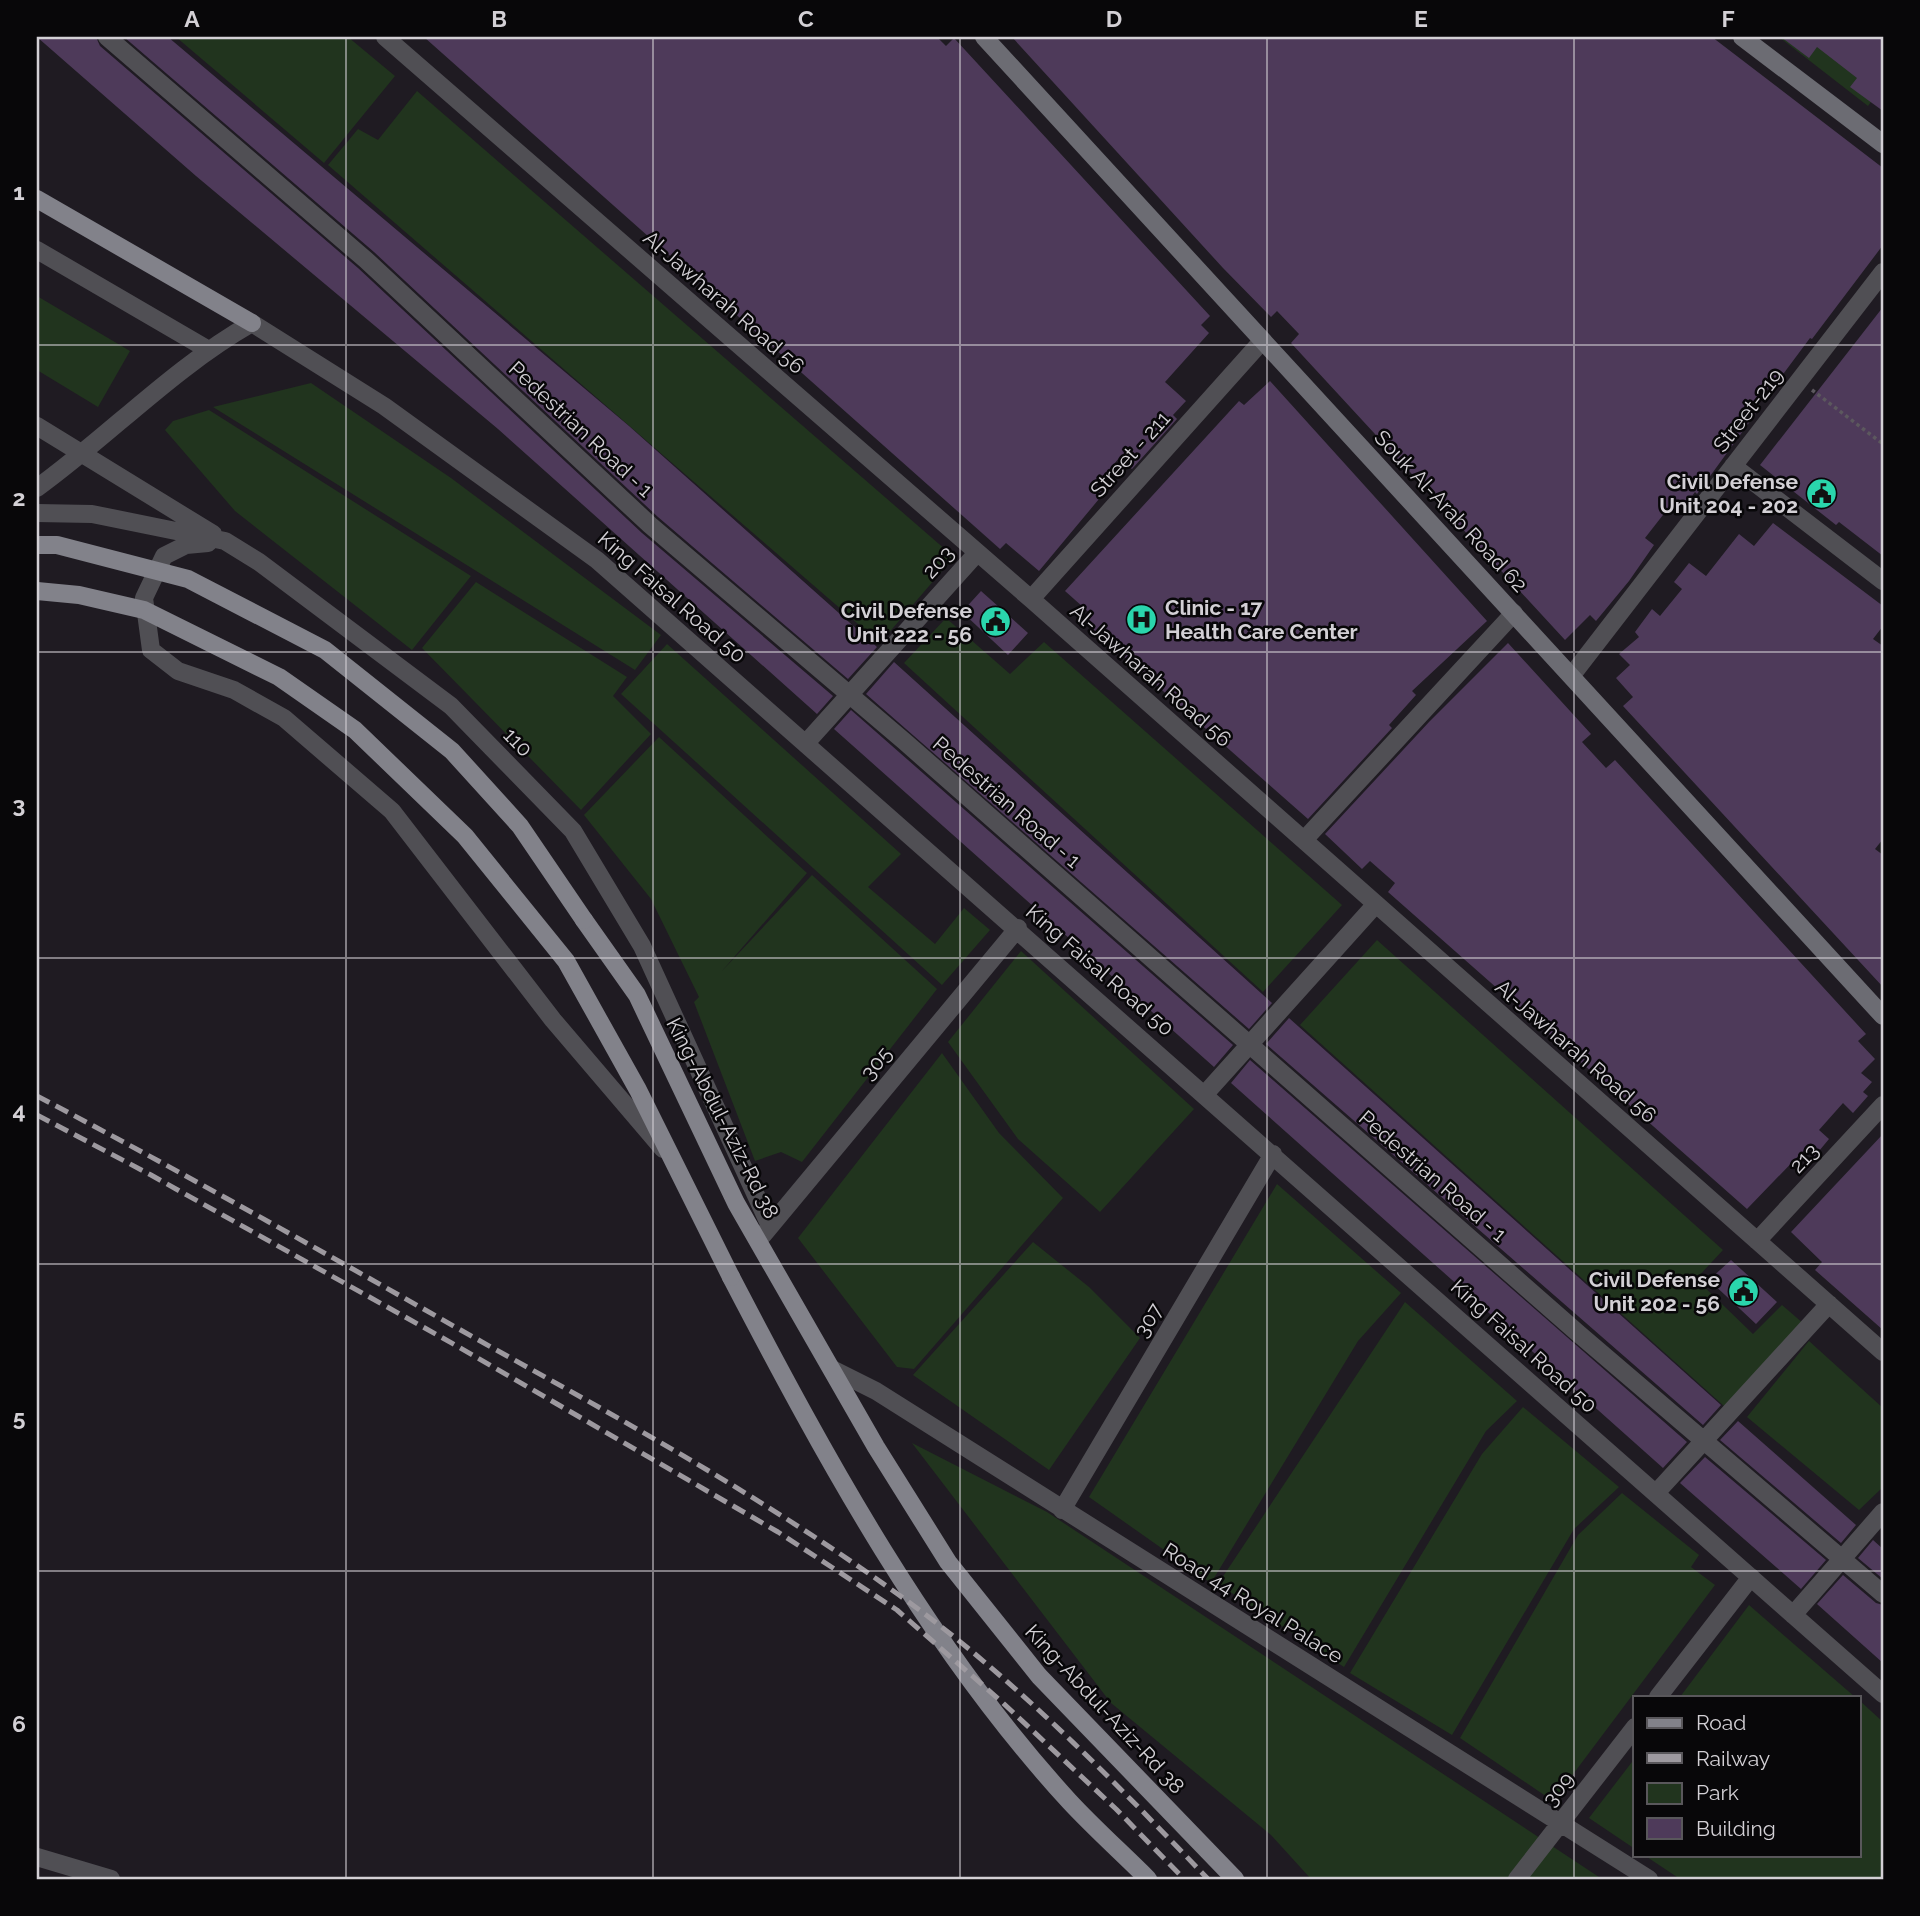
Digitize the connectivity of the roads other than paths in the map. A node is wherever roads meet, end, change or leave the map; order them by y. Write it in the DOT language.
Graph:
graph roads {
  1 [pos="107,37"];
  2 [pos="385,37"];
  3 [pos="984,37"];
  4 [pos="1742,37"];
  5 [pos="1883,144"];
  6 [pos="37,199"];
  7 [pos="37,250"];
  8 [pos="1883,272"];
  9 [pos="252,323"];
  10 [pos="1262,341"];
  11 [pos="207,349"];
  12 [pos="37,426"];
  13 [pos="83,454"];
  14 [pos="1733,466"];
  15 [pos="37,488"];
  16 [pos="37,513"];
  17 [pos="225,541"];
  18 [pos="37,545"];
  19 [pos="977,554"];
  20 [pos="1883,581"];
  21 [pos="37,591"];
  22 [pos="1031,599"];
  23 [pos="1514,613"];
  24 [pos="1572,675"];
  25 [pos="849,695"];
  26 [pos="806,743"];
  27 [pos="1304,840"];
  28 [pos="1376,904"];
  29 [pos="1018,928"];
  30 [pos="1883,1016"];
  31 [pos="1248,1044"];
  32 [pos="1205,1094"];
  33 [pos="1883,1105"];
  34 [pos="1273,1154"];
  35 [pos="673,1160"];
  36 [pos="765,1233"];
  37 [pos="1757,1241"];
  38 [pos="1829,1304"];
  39 [pos="1883,1352"];
  40 [pos="832,1369"];
  41 [pos="1704,1441"];
  42 [pos="1656,1493"];
  43 [pos="1062,1510"];
  44 [pos="1883,1512"];
  45 [pos="1842,1559"];
  46 [pos="1751,1577"];
  47 [pos="1883,1594"];
  48 [pos="1793,1615"];
  49 [pos="1883,1694"];
  50 [pos="1659,1696"];
  51 [pos="1633,1730"];
  52 [pos="1560,1824"];
  53 [pos="37,1857"];
  54 [pos="111,1879"];
  55 [pos="1148,1879"];
  56 [pos="1235,1879"];
  57 [pos="1517,1879"];
  58 [pos="1648,1879"];
  1 -- 25 [label="street, Pedestrian Road - 1"];
  2 -- 19 [label="street, Al-Jawharah Road 56"];
  3 -- 10 [label="main road, Souk Al-Arab Road 62"];
  4 -- 5 [label="main road"];
  6 -- 9 [label="main road"];
  7 -- 11 [label="street"];
  8 -- 14 [label="street, Street-219"];
  9 -- 11 [label="street"];
  9 -- 26 [label="street, King Faisal Road 50"];
  10 -- 22 [label="street, Street - 211"];
  10 -- 23 [label="main road, Souk Al-Arab Road 62"];
  11 -- 13 [label="street"];
  12 -- 13 [label="street"];
  13 -- 15 [label="street"];
  13 -- 17 [label="street"];
  14 -- 20 [label="street"];
  14 -- 24 [label="street, Street-219"];
  16 -- 17 [label="street, 110"];
  17 -- 35 [label="street"];
  17 -- 36 [label="street, 110"];
  18 -- 36 [label="main road, King-Abdul-Aziz-Rd 38, bridge"];
  19 -- 22 [label="street, Al-Jawharah Road 56"];
  19 -- 25 [label="street, 203"];
  21 -- 35 [label="main road, bridge"];
  22 -- 27 [label="street, Al-Jawharah Road 56"];
  23 -- 24 [label="main road, Souk Al-Arab Road 62"];
  23 -- 27 [label="street"];
  24 -- 30 [label="main road, Souk Al-Arab Road 62"];
  25 -- 26 [label="street, 203"];
  25 -- 31 [label="street, Pedestrian Road - 1"];
  26 -- 29 [label="street, King Faisal Road 50"];
  27 -- 28 [label="street, Al-Jawharah Road 56"];
  28 -- 31 [label="street"];
  28 -- 37 [label="street, Al-Jawharah Road 56"];
  29 -- 32 [label="street, King Faisal Road 50"];
  29 -- 36 [label="street, 305"];
  31 -- 32 [label="street"];
  31 -- 41 [label="street, Pedestrian Road - 1"];
  32 -- 34 [label="street, King Faisal Road 50"];
  33 -- 37 [label="street, 213"];
  34 -- 42 [label="street, King Faisal Road 50"];
  34 -- 43 [label="street, 307"];
  35 -- 55 [label="main road, bridge"];
  36 -- 40 [label="main road, King-Abdul-Aziz-Rd 38"];
  37 -- 38 [label="street, Al-Jawharah Road 56"];
  38 -- 39 [label="street, Al-Jawharah Road 56"];
  38 -- 41 [label="street"];
  40 -- 43 [label="street, Road 44 Royal Palace"];
  40 -- 56 [label="main road, King-Abdul-Aziz-Rd 38"];
  41 -- 42 [label="street"];
  41 -- 45 [label="street, Pedestrian Road - 1"];
  42 -- 46 [label="street, King Faisal Road 50"];
  43 -- 52 [label="street, Road 44 Royal Palace"];
  44 -- 45 [label="street"];
  45 -- 47 [label="street, Pedestrian Road - 1"];
  45 -- 48 [label="street"];
  46 -- 48 [label="street, King Faisal Road 50"];
  46 -- 50 [label="street"];
  48 -- 49 [label="street, King Faisal Road 50"];
  51 -- 52 [label="street, 309"];
  52 -- 57 [label="street, 309"];
  52 -- 58 [label="street, Road 44 Royal Palace"];
  53 -- 54 [label="street"];
}
